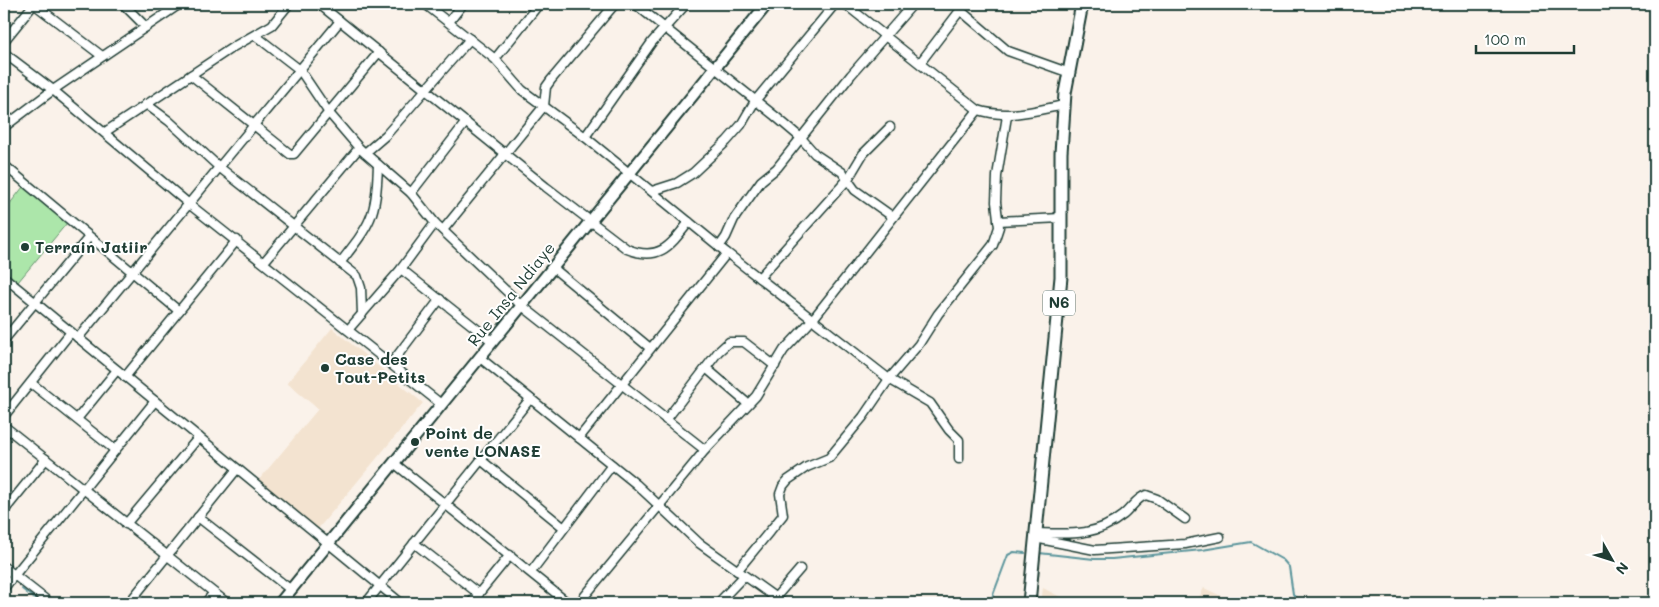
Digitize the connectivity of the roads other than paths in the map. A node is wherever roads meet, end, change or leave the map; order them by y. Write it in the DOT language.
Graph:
graph roads {
  1 [pos="34,4"];
  2 [pos="123,4"];
  3 [pos="180,4"];
  4 [pos="289,4"];
  5 [pos="319,4"];
  6 [pos="426,4"];
  7 [pos="463,4"];
  8 [pos="538,4"];
  9 [pos="615,4"];
  10 [pos="635,4"];
  11 [pos="686,4"];
  12 [pos="767,4"];
  13 [pos="836,4"];
  14 [pos="845,4"];
  15 [pos="913,4"];
  16 [pos="1082,4"];
  17 [pos="963,7"];
  18 [pos="340,21"];
  19 [pos="449,22"];
  20 [pos="146,27"];
  21 [pos="663,28"];
  22 [pos="256,36"];
  23 [pos="886,36"];
  24 [pos="470,39"];
  25 [pos="4,41"];
  26 [pos="379,52"];
  27 [pos="4,53"];
  28 [pos="102,56"];
  29 [pos="495,59"];
  30 [pos="920,63"];
  31 [pos="714,69"];
  32 [pos="300,70"];
  33 [pos="1067,72"];
  34 [pos="191,74"];
  35 [pos="425,89"];
  36 [pos="53,90"];
  37 [pos="755,101"];
  38 [pos="146,104"];
  39 [pos="1064,105"];
  40 [pos="544,106"];
  41 [pos="978,110"];
  42 [pos="329,113"];
  43 [pos="1007,116"];
  44 [pos="466,122"];
  45 [pos="254,126"];
  46 [pos="4,127"];
  47 [pos="890,128"];
  48 [pos="104,132"];
  49 [pos="585,138"];
  50 [pos="801,138"];
  51 [pos="362,151"];
  52 [pos="507,154"];
  53 [pos="4,165"];
  54 [pos="378,165"];
  55 [pos="219,167"];
  56 [pos="629,173"];
  57 [pos="848,179"];
  58 [pos="652,191"];
  59 [pos="411,193"];
  60 [pos="189,204"];
  61 [pos="893,217"];
  62 [pos="1061,218"];
  63 [pos="590,221"];
  64 [pos="998,221"];
  65 [pos="689,222"];
  66 [pos="435,223"];
  67 [pos="293,226"];
  68 [pos="443,230"];
  69 [pos="89,237"];
  70 [pos="237,240"];
  71 [pos="718,247"];
  72 [pos="727,254"];
  73 [pos="264,262"];
  74 [pos="340,264"];
  75 [pos="552,267"];
  76 [pos="401,269"];
  77 [pos="132,273"];
  78 [pos="4,277"];
  79 [pos="760,278"];
  80 [pos="440,299"];
  81 [pos="35,302"];
  82 [pos="521,305"];
  83 [pos="179,311"];
  84 [pos="362,314"];
  85 [pos="812,319"];
  86 [pos="348,330"];
  87 [pos="72,332"];
  88 [pos="78,338"];
  89 [pos="4,340"];
  90 [pos="492,341"];
  91 [pos="650,348"];
  92 [pos="479,357"];
  93 [pos="391,364"];
  94 [pos="775,366"];
  95 [pos="706,368"];
  96 [pos="117,370"];
  97 [pos="125,377"];
  98 [pos="889,379"];
  99 [pos="32,383"];
  100 [pos="621,385"];
  101 [pos="530,399"];
  102 [pos="155,401"];
  103 [pos="441,404"];
  104 [pos="748,404"];
  105 [pos="4,416"];
  106 [pos="77,419"];
  107 [pos="666,420"];
  108 [pos="4,426"];
  109 [pos="199,437"];
  110 [pos="579,438"];
  111 [pos="115,450"];
  112 [pos="705,450"];
  113 [pos="46,459"];
  114 [pos="959,459"];
  115 [pos="481,460"];
  116 [pos="394,463"];
  117 [pos="612,465"];
  118 [pos="238,469"];
  119 [pos="83,489"];
  120 [pos="445,504"];
  121 [pos="659,505"];
  122 [pos="4,511"];
  123 [pos="198,517"];
  124 [pos="1185,519"];
  125 [pos="126,524"];
  126 [pos="564,528"];
  127 [pos="1036,536"];
  128 [pos="1220,537"];
  129 [pos="414,543"];
  130 [pos="328,544"];
  131 [pos="510,555"];
  132 [pos="166,556"];
  133 [pos="4,567"];
  134 [pos="800,569"];
  135 [pos="531,572"];
  136 [pos="740,574"];
  137 [pos="13,575"];
  138 [pos="380,586"];
  139 [pos="4,588"];
  140 [pos="291,590"];
  141 [pos="214,593"];
  142 [pos="479,594"];
  143 [pos="775,598"];
  144 [pos="50,603"];
  145 [pos="129,603"];
  146 [pos="205,603"];
  147 [pos="227,603"];
  148 [pos="280,603"];
  149 [pos="366,603"];
  150 [pos="401,603"];
  151 [pos="471,603"];
  152 [pos="568,603"];
  153 [pos="579,603"];
  154 [pos="718,603"];
  155 [pos="783,603"];
  156 [pos="1028,603"];
  1 -- 25 [label="street"];
  1 -- 28 [label="street"];
  2 -- 20 [label="street"];
  3 -- 20 [label="street"];
  4 -- 22 [label="street"];
  5 -- 18 [label="street"];
  6 -- 19 [label="street"];
  7 -- 19 [label="street"];
  8 -- 29 [label="street"];
  9 -- 40 [label="street"];
  10 -- 21 [label="street"];
  11 -- 21 [label="street"];
  12 -- 31 [label="main road, Rue Insa Ndiaye"];
  13 -- 37 [label="street"];
  14 -- 23 [label="street"];
  15 -- 23 [label="street"];
  16 -- 33 [label="main road, N6"];
  17 -- 30 [label="street"];
  17 -- 33 [label="street"];
  18 -- 26 [label="street"];
  18 -- 32 [label="street"];
  19 -- 24 [label="street"];
  20 -- 28 [label="street"];
  21 -- 31 [label="street"];
  21 -- 49 [label="street"];
  22 -- 32 [label="street"];
  22 -- 34 [label="street"];
  23 -- 30 [label="street"];
  23 -- 50 [label="street"];
  24 -- 29 [label="street"];
  24 -- 35 [label="street"];
  26 -- 35 [label="street"];
  26 -- 42 [label="street"];
  27 -- 36 [label="street"];
  28 -- 36 [label="street"];
  29 -- 40 [label="street"];
  30 -- 41 [label="street"];
  31 -- 37 [label="street"];
  31 -- 56 [label="main road, Rue Insa Ndiaye"];
  32 -- 42 [label="street"];
  32 -- 45 [label="street"];
  33 -- 39 [label="main road, N6"];
  34 -- 38 [label="street"];
  34 -- 45 [label="street"];
  35 -- 44 [label="street"];
  35 -- 51 [label="street"];
  36 -- 46 [label="street"];
  36 -- 48 [label="street"];
  37 -- 50 [label="street"];
  37 -- 58 [label="street"];
  38 -- 48 [label="street"];
  38 -- 55 [label="street"];
  39 -- 43 [label="street"];
  39 -- 62 [label="main road, N6"];
  40 -- 49 [label="street"];
  40 -- 52 [label="street"];
  41 -- 43 [label="street"];
  41 -- 61 [label="street"];
  42 -- 45 [label="street"];
  42 -- 51 [label="street"];
  43 -- 64 [label="street"];
  44 -- 52 [label="street"];
  44 -- 59 [label="street"];
  45 -- 55 [label="street"];
  47 -- 57 [label="street"];
  48 -- 60 [label="street"];
  49 -- 56 [label="street"];
  50 -- 57 [label="street"];
  50 -- 71 [label="street"];
  51 -- 54 [label="street"];
  51 -- 67 [label="street"];
  52 -- 63 [label="street"];
  52 -- 68 [label="street"];
  53 -- 69 [label="street"];
  54 -- 59 [label="street"];
  54 -- 74 [label="street"];
  55 -- 60 [label="street"];
  55 -- 67 [label="street"];
  56 -- 58 [label="street"];
  56 -- 63 [label="main road, Rue Insa Ndiaye"];
  57 -- 61 [label="street"];
  57 -- 79 [label="street"];
  58 -- 65 [label="street"];
  59 -- 66 [label="street"];
  60 -- 70 [label="street"];
  60 -- 77 [label="street"];
  61 -- 85 [label="street"];
  62 -- 64 [label="street"];
  62 -- 127 [label="main road, N6"];
  63 -- 65 [label="street"];
  63 -- 75 [label="main road, Rue Insa Ndiaye"];
  64 -- 98 [label="street"];
  65 -- 71 [label="street"];
  66 -- 68 [label="street"];
  66 -- 76 [label="street"];
  67 -- 73 [label="street"];
  67 -- 74 [label="street"];
  68 -- 82 [label="street"];
  69 -- 77 [label="street"];
  69 -- 81 [label="street"];
  70 -- 73 [label="street"];
  70 -- 83 [label="street"];
  71 -- 72 [label="street"];
  72 -- 79 [label="street"];
  72 -- 91 [label="street"];
  73 -- 86 [label="street"];
  74 -- 84 [label="street"];
  75 -- 82 [label="main road, Rue Insa Ndiaye"];
  75 -- 91 [label="street"];
  76 -- 80 [label="street"];
  76 -- 84 [label="street"];
  77 -- 83 [label="street"];
  77 -- 88 [label="street"];
  78 -- 81 [label="street"];
  79 -- 85 [label="street"];
  80 -- 90 [label="street"];
  80 -- 93 [label="street"];
  81 -- 87 [label="street"];
  81 -- 89 [label="street"];
  82 -- 90 [label="main road, Rue Insa Ndiaye"];
  82 -- 100 [label="street"];
  83 -- 97 [label="street"];
  84 -- 86 [label="street"];
  85 -- 94 [label="street"];
  85 -- 98 [label="street"];
  86 -- 93 [label="street"];
  87 -- 88 [label="street"];
  87 -- 99 [label="street"];
  88 -- 96 [label="street"];
  90 -- 92 [label="main road, Rue Insa Ndiaye"];
  91 -- 100 [label="street"];
  92 -- 101 [label="street"];
  92 -- 103 [label="main road, Rue Insa Ndiaye"];
  93 -- 103 [label="street"];
  94 -- 95 [label="street"];
  94 -- 104 [label="street"];
  95 -- 104 [label="street"];
  95 -- 107 [label="street"];
  96 -- 97 [label="street"];
  96 -- 106 [label="street"];
  97 -- 102 [label="street"];
  98 -- 114 [label="street"];
  98 -- 136 [label="street"];
  99 -- 105 [label="street"];
  99 -- 106 [label="street"];
  100 -- 107 [label="street"];
  100 -- 110 [label="street"];
  101 -- 110 [label="street"];
  101 -- 115 [label="street"];
  102 -- 109 [label="street"];
  102 -- 111 [label="street"];
  103 -- 116 [label="main road, Rue Insa Ndiaye"];
  104 -- 112 [label="street"];
  106 -- 111 [label="street"];
  107 -- 112 [label="street"];
  108 -- 113 [label="street"];
  109 -- 118 [label="street"];
  109 -- 125 [label="street"];
  110 -- 117 [label="street"];
  111 -- 119 [label="street"];
  112 -- 121 [label="street"];
  113 -- 119 [label="street"];
  113 -- 122 [label="street"];
  115 -- 120 [label="street"];
  115 -- 126 [label="street"];
  116 -- 120 [label="street"];
  116 -- 130 [label="main road, Rue Insa Ndiaye"];
  117 -- 121 [label="street"];
  117 -- 126 [label="street"];
  118 -- 123 [label="street"];
  118 -- 130 [label="street"];
  119 -- 125 [label="street"];
  119 -- 137 [label="street"];
  120 -- 129 [label="street"];
  120 -- 131 [label="street"];
  121 -- 136 [label="street"];
  121 -- 153 [label="street"];
  123 -- 132 [label="street"];
  123 -- 140 [label="street"];
  124 -- 127 [label="street"];
  125 -- 132 [label="street"];
  126 -- 135 [label="street"];
  127 -- 128 [label="street"];
  127 -- 156 [label="main road, N6"];
  129 -- 138 [label="street"];
  129 -- 142 [label="street"];
  130 -- 138 [label="street"];
  130 -- 140 [label="main road, Rue Insa Ndiaye"];
  131 -- 135 [label="street"];
  131 -- 142 [label="street"];
  132 -- 141 [label="street"];
  132 -- 145 [label="street"];
  133 -- 137 [label="street"];
  134 -- 143 [label="street"];
  135 -- 152 [label="street"];
  136 -- 143 [label="street"];
  136 -- 154 [label="street"];
  137 -- 139 [label="street"];
  137 -- 144 [label="street"];
  138 -- 149 [label="street"];
  138 -- 150 [label="street"];
  140 -- 148 [label="main road, Rue Insa Ndiaye"];
  141 -- 146 [label="street"];
  141 -- 147 [label="street"];
  142 -- 151 [label="street"];
  143 -- 155 [label="street"];
}
